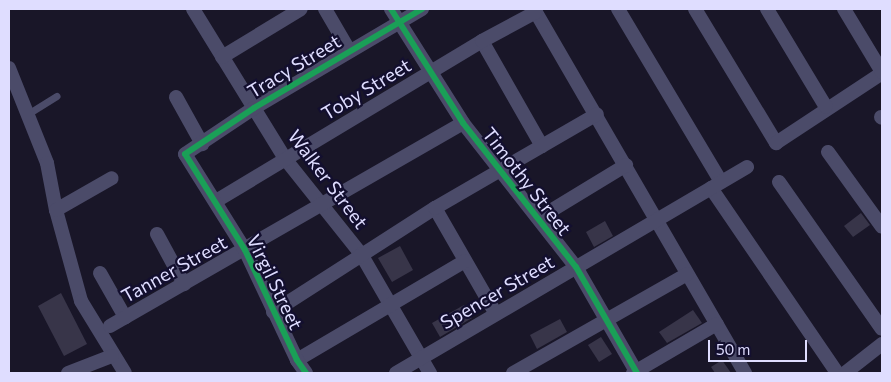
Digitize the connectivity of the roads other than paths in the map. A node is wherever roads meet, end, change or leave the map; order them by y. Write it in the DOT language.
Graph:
graph roads {
  1 [pos="193,9"];
  2 [pos="302,9"];
  3 [pos="325,9"];
  4 [pos="391,9"];
  5 [pos="422,9"];
  6 [pos="618,9"];
  7 [pos="695,9"];
  8 [pos="767,9"];
  9 [pos="844,9"];
  10 [pos="535,10"];
  11 [pos="400,22"];
  12 [pos="482,42"];
  13 [pos="349,50"];
  14 [pos="222,57"];
  15 [pos="9,68"];
  16 [pos="430,72"];
  17 [pos="882,72"];
  18 [pos="56,96"];
  19 [pos="176,97"];
  20 [pos="826,107"];
  21 [pos="254,108"];
  22 [pos="597,114"];
  23 [pos="26,115"];
  24 [pos="463,123"];
  25 [pos="202,144"];
  26 [pos="542,146"];
  27 [pos="828,152"];
  28 [pos="185,154"];
  29 [pos="286,160"];
  30 [pos="626,165"];
  31 [pos="747,167"];
  32 [pos="499,170"];
  33 [pos="112,178"];
  34 [pos="779,182"];
  35 [pos="716,185"];
  36 [pos="216,201"];
  37 [pos="324,204"];
  38 [pos="435,208"];
  39 [pos="56,210"];
  40 [pos="539,218"];
  41 [pos="657,220"];
  42 [pos="882,227"];
  43 [pos="156,234"];
  44 [pos="245,250"];
  45 [pos="361,254"];
  46 [pos="465,261"];
  47 [pos="576,267"];
  48 [pos="100,273"];
  49 [pos="688,274"];
  50 [pos="184,284"];
  51 [pos="391,306"];
  52 [pos="273,312"];
  53 [pos="496,314"];
  54 [pos="125,317"];
  55 [pos="606,320"];
  56 [pos="717,324"];
  57 [pos="110,326"];
  58 [pos="882,329"];
  59 [pos="882,344"];
  60 [pos="112,356"];
  61 [pos="421,358"];
  62 [pos="297,360"];
  63 [pos="68,373"];
  64 [pos="125,373"];
  65 [pos="306,373"];
  66 [pos="396,373"];
  67 [pos="430,373"];
  68 [pos="514,373"];
  69 [pos="636,373"];
  70 [pos="745,373"];
  71 [pos="837,373"];
  72 [pos="845,373"];
  1 -- 14 [label="street, Walker Street"];
  2 -- 14 [label="street"];
  3 -- 13 [label="street"];
  4 -- 11 [label="street, Timothy Street"];
  5 -- 11 [label="street, Tracy Street"];
  6 -- 35 [label="street"];
  7 -- 20 [label="street"];
  8 -- 20 [label="street"];
  9 -- 17 [label="street"];
  10 -- 12 [label="street, Toby Street"];
  10 -- 22 [label="street"];
  11 -- 13 [label="street, Tracy Street"];
  11 -- 16 [label="street, Timothy Street"];
  12 -- 16 [label="street, Toby Street"];
  12 -- 26 [label="street"];
  13 -- 21 [label="street, Tracy Street"];
  14 -- 21 [label="street, Walker Street"];
  15 -- 23 [label="street"];
  16 -- 24 [label="street, Timothy Street"];
  16 -- 29 [label="street, Toby Street"];
  17 -- 20 [label="street"];
  18 -- 23 [label="lane"];
  19 -- 25 [label="street"];
  21 -- 25 [label="street, Tracy Street"];
  21 -- 29 [label="street, Walker Street"];
  22 -- 26 [label="street"];
  22 -- 30 [label="street"];
  23 -- 39 [label="street"];
  24 -- 32 [label="street, Timothy Street"];
  24 -- 37 [label="street, Tanner Street"];
  25 -- 28 [label="street, Tracy Street"];
  26 -- 32 [label="street"];
  27 -- 42 [label="street"];
  28 -- 36 [label="street, Virgil Street"];
  29 -- 36 [label="street, Toby Street"];
  29 -- 37 [label="street, Walker Street"];
  30 -- 40 [label="street"];
  30 -- 41 [label="street"];
  31 -- 35 [label="street, Spencer Street"];
  32 -- 38 [label="street"];
  32 -- 40 [label="street, Timothy Street"];
  33 -- 39 [label="street"];
  34 -- 58 [label="street"];
  35 -- 41 [label="street, Spencer Street"];
  35 -- 71 [label="street"];
  36 -- 44 [label="street, Virgil Street"];
  37 -- 44 [label="street, Tanner Street"];
  37 -- 45 [label="street, Walker Street"];
  38 -- 45 [label="street"];
  38 -- 46 [label="street"];
  39 -- 60 [label="street"];
  40 -- 47 [label="street, Timothy Street"];
  41 -- 47 [label="street, Spencer Street"];
  41 -- 49 [label="street"];
  43 -- 50 [label="street"];
  44 -- 50 [label="street, Tanner Street"];
  44 -- 52 [label="street, Virgil Street"];
  45 -- 51 [label="street, Walker Street"];
  45 -- 52 [label="street"];
  46 -- 51 [label="street"];
  46 -- 53 [label="street"];
  47 -- 53 [label="street, Spencer Street"];
  47 -- 55 [label="street, Timothy Street"];
  48 -- 54 [label="street"];
  49 -- 55 [label="street"];
  49 -- 56 [label="street"];
  50 -- 54 [label="street, Tanner Street"];
  51 -- 61 [label="street, Walker Street"];
  51 -- 62 [label="street"];
  52 -- 62 [label="street, Virgil Street"];
  53 -- 61 [label="street, Spencer Street"];
  54 -- 57 [label="street, Tanner Street"];
  55 -- 68 [label="street"];
  55 -- 69 [label="street, Timothy Street"];
  56 -- 69 [label="street"];
  56 -- 70 [label="street"];
  59 -- 72 [label="street"];
  60 -- 63 [label="street"];
  60 -- 64 [label="street"];
  61 -- 66 [label="street, Spencer Street"];
  61 -- 67 [label="street, Walker Street"];
  62 -- 65 [label="street, Virgil Street"];
}
